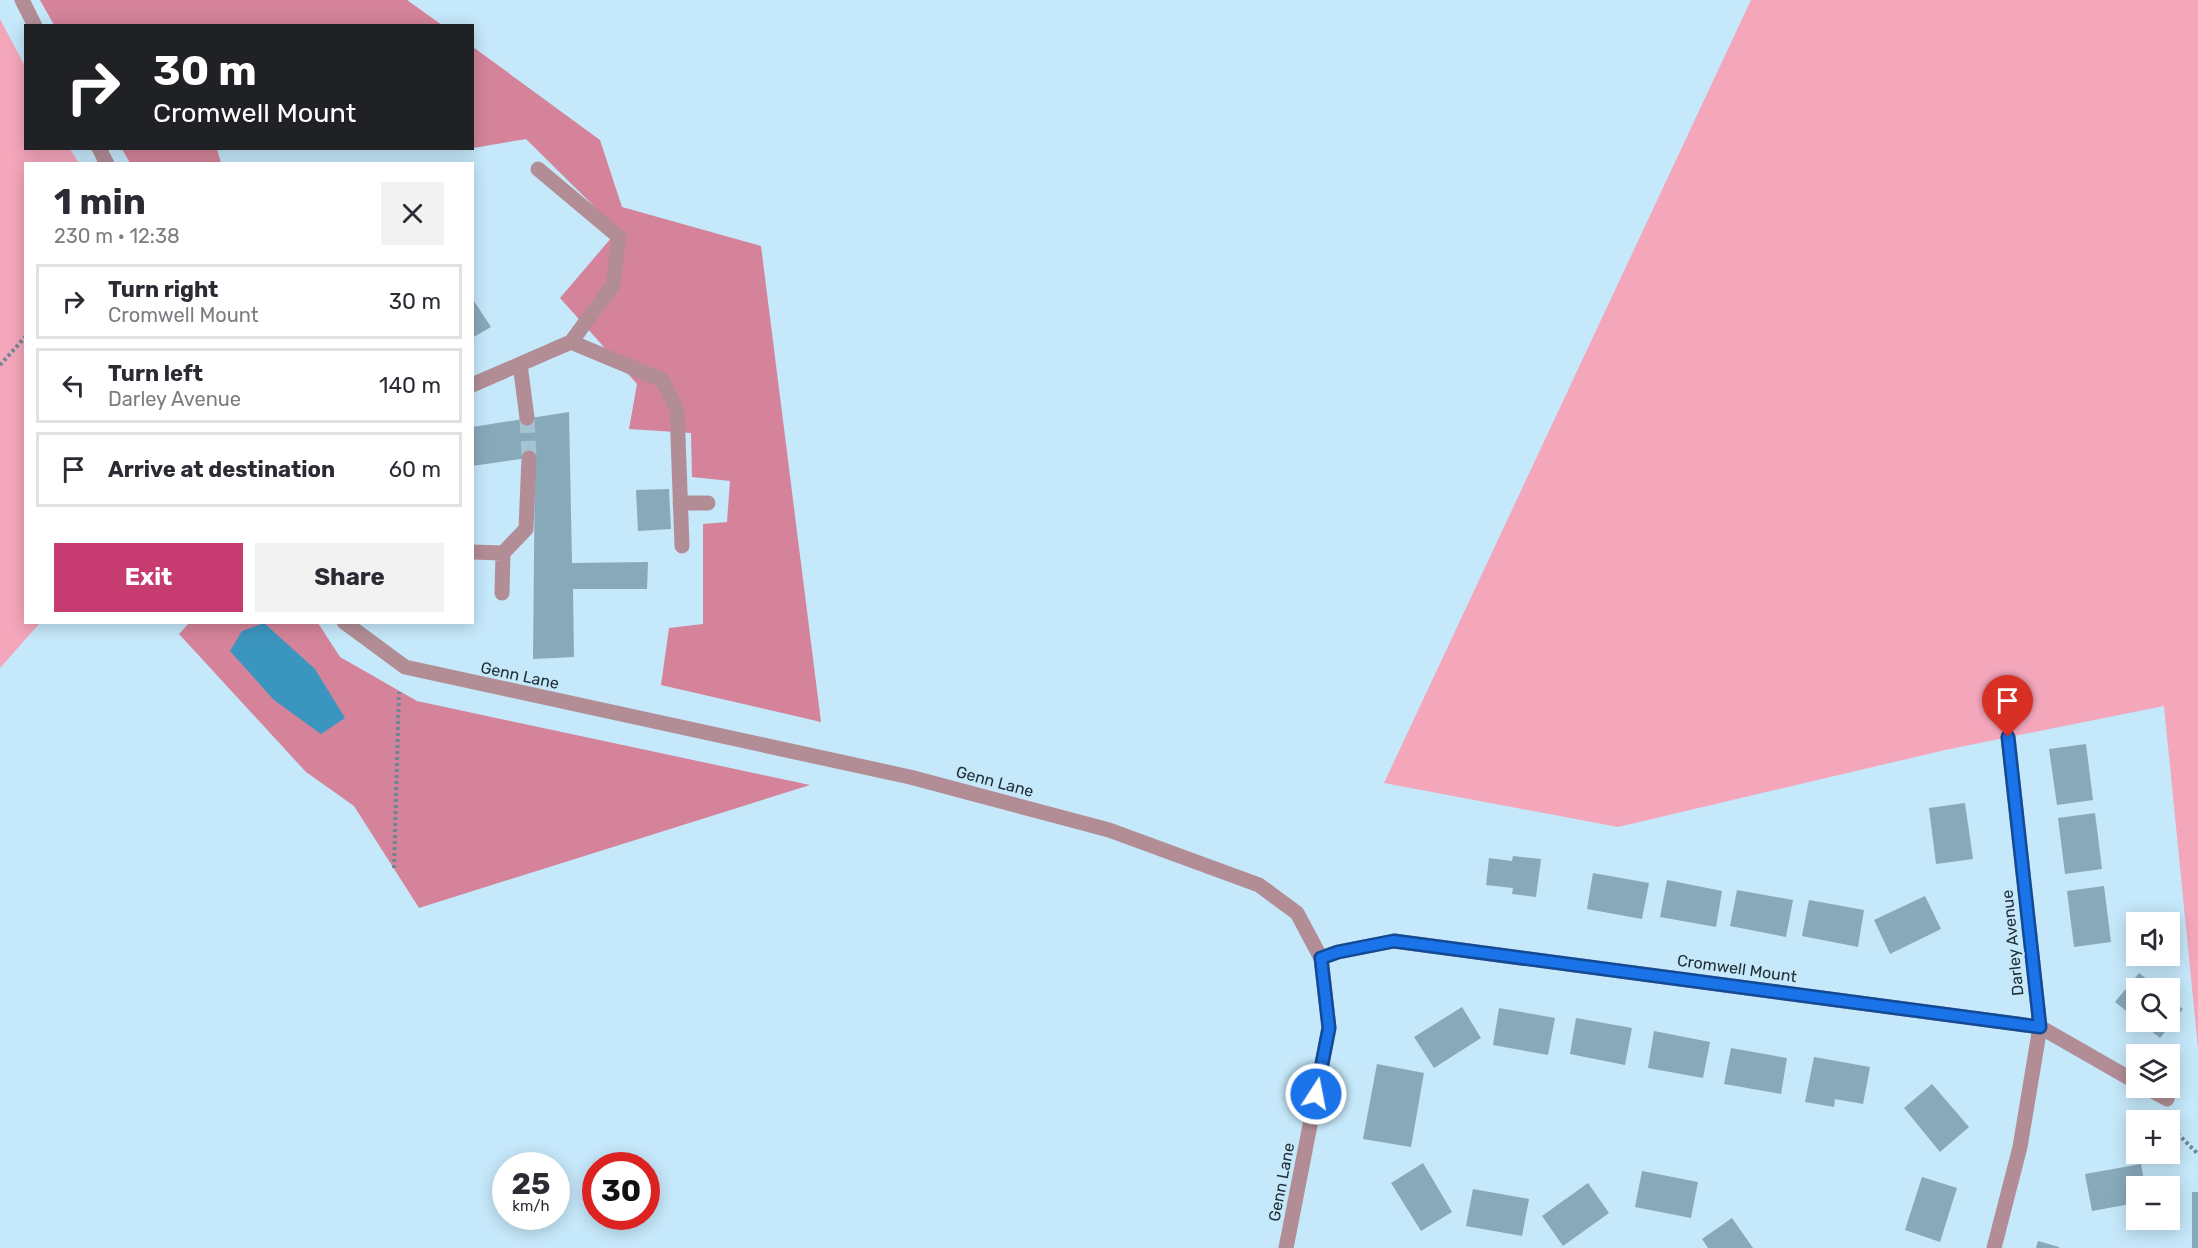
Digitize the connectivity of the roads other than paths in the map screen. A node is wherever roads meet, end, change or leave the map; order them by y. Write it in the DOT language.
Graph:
graph roads {
  1 [pos="22,0"];
  2 [pos="34,24"];
  3 [pos="538,169"];
  4 [pos="571,342"];
  5 [pos="520,364"];
  6 [pos="474,384"];
  7 [pos="526,418"];
  8 [pos="529,458"];
  9 [pos="680,503"];
  10 [pos="708,503"];
  11 [pos="682,546"];
  12 [pos="474,552"];
  13 [pos="503,553"];
  14 [pos="502,593"];
  15 [pos="347,624"];
  16 [pos="2008,737"];
  17 [pos="1321,958"];
  18 [pos="2040,1027"];
  19 [pos="2126,1076"];
  20 [pos="1286,1248"];
  21 [pos="1994,1248"];
  1 -- 2 [label="street"];
  3 -- 4 [label="street"];
  4 -- 5 [label="street"];
  4 -- 9 [label="street"];
  5 -- 6 [label="street"];
  5 -- 7 [label="street"];
  8 -- 13 [label="street"];
  9 -- 10 [label="street"];
  9 -- 11 [label="street"];
  12 -- 13 [label="street"];
  13 -- 14 [label="street"];
  15 -- 17 [label="street, Genn Lane"];
  16 -- 18 [label="street, Darley Avenue"];
  17 -- 18 [label="street, Cromwell Mount"];
  17 -- 20 [label="street, Genn Lane"];
  18 -- 19 [label="street, Cromwell Mount"];
  18 -- 21 [label="street, Darley Avenue"];
}
